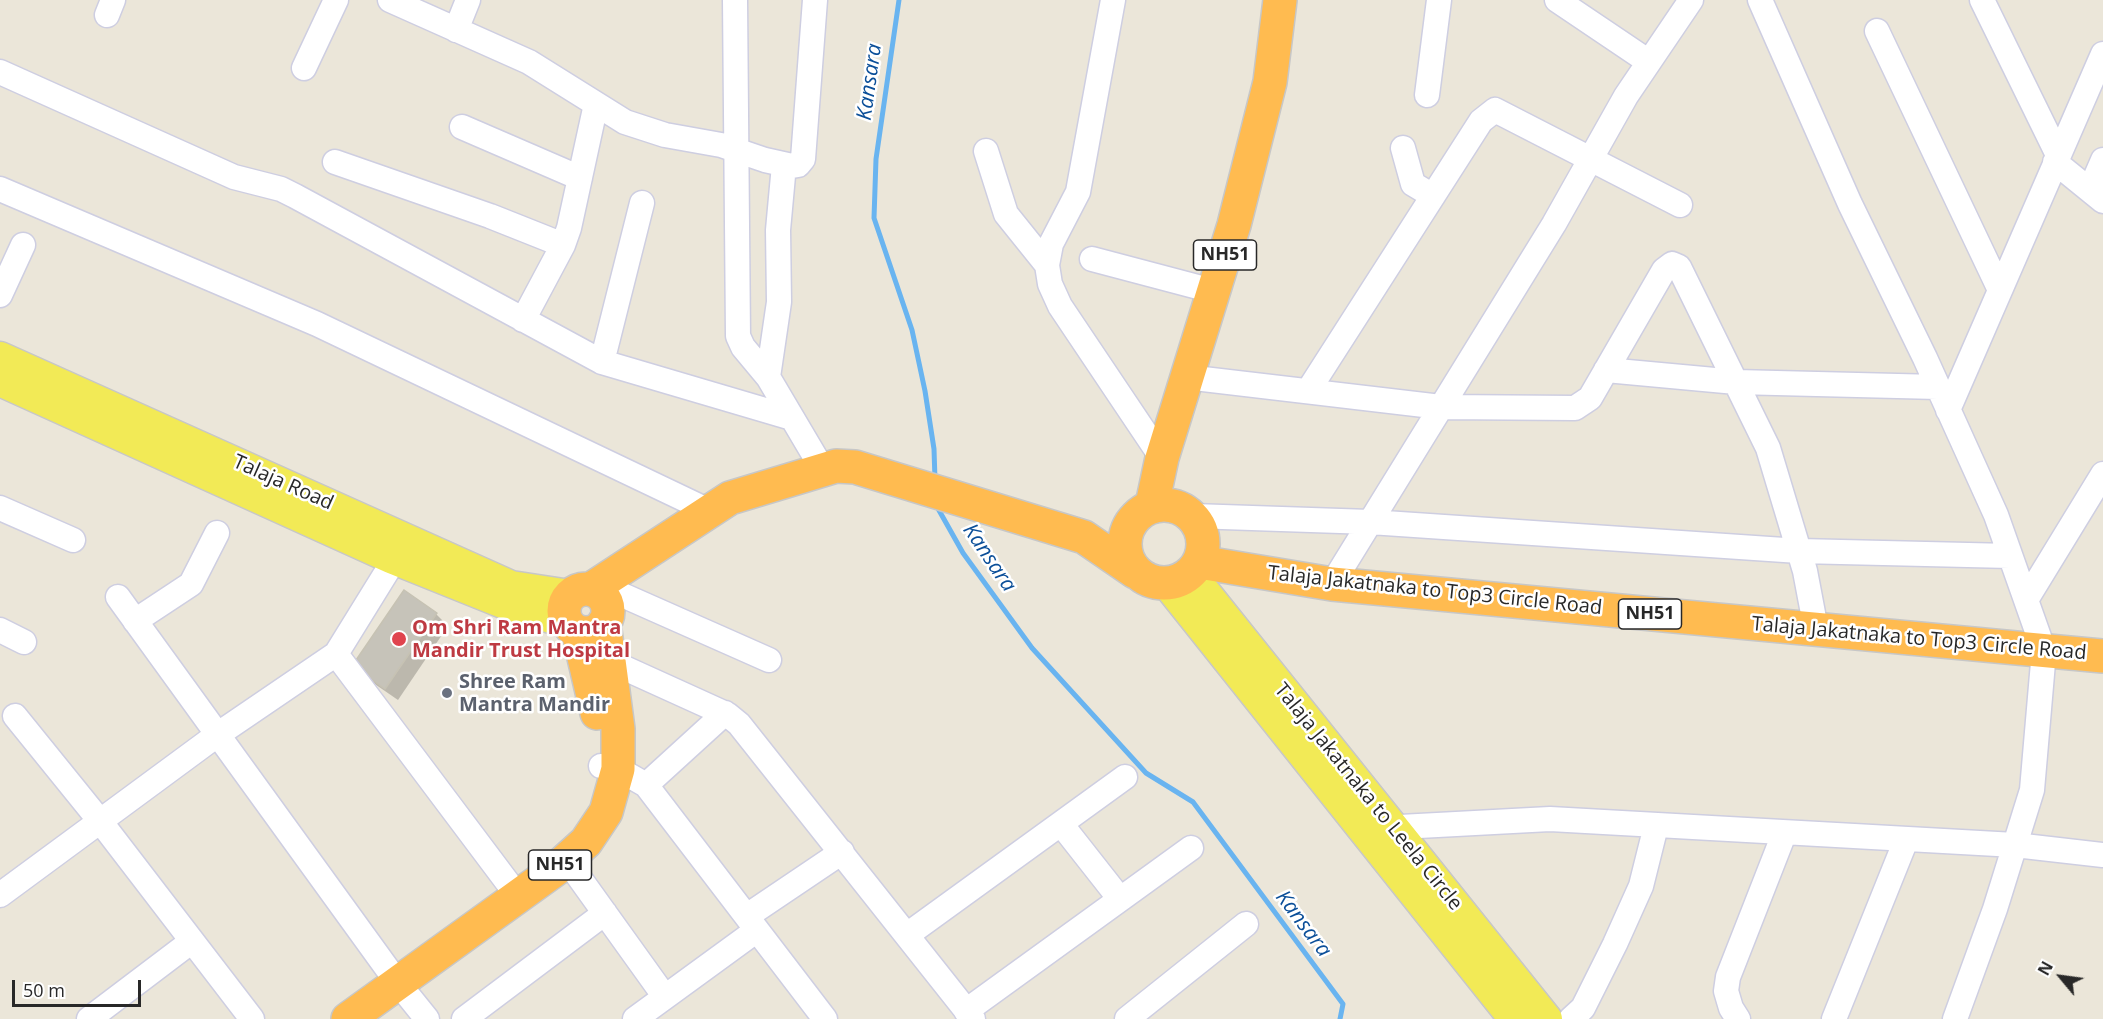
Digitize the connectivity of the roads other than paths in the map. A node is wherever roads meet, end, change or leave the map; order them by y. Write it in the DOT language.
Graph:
graph roads {
  1 [pos="336,0"];
  2 [pos="390,0"];
  3 [pos="468,0"];
  4 [pos="735,0"];
  5 [pos="815,0"];
  6 [pos="1113,0"];
  7 [pos="1280,0"];
  8 [pos="1297,0"];
  9 [pos="1439,0"];
  10 [pos="1557,0"];
  11 [pos="1691,0"];
  12 [pos="1760,0"];
  13 [pos="1982,0"];
  14 [pos="456,30"];
  15 [pos="1877,31"];
  16 [pos="1649,62"];
  17 [pos="2101,65"];
  18 [pos="304,69"];
  19 [pos="0,72"];
  20 [pos="1427,95"];
  21 [pos="596,104"];
  22 [pos="462,127"];
  23 [pos="1403,148"];
  24 [pos="737,151"];
  25 [pos="986,151"];
  26 [pos="2057,158"];
  27 [pos="2103,160"];
  28 [pos="1590,161"];
  29 [pos="335,162"];
  30 [pos="784,165"];
  31 [pos="580,178"];
  32 [pos="0,189"];
  33 [pos="1433,196"];
  34 [pos="2097,196"];
  35 [pos="642,203"];
  36 [pos="1680,205"];
  37 [pos="23,245"];
  38 [pos="563,246"];
  39 [pos="1092,259"];
  40 [pos="1047,265"];
  41 [pos="2000,290"];
  42 [pos="1213,291"];
  43 [pos="0,295"];
  44 [pos="523,320"];
  45 [pos="0,357"];
  46 [pos="602,362"];
  47 [pos="1606,370"];
  48 [pos="768,377"];
  49 [pos="1203,379"];
  50 [pos="0,381"];
  51 [pos="1736,382"];
  52 [pos="1938,387"];
  53 [pos="1308,391"];
  54 [pos="1441,406"];
  55 [pos="1948,411"];
  56 [pos="792,418"];
  57 [pos="1162,458"];
  58 [pos="823,470"];
  59 [pos="2103,474"];
  60 [pos="775,484"];
  61 [pos="0,508"];
  62 [pos="709,511"];
  63 [pos="1161,512"];
  64 [pos="1370,522"];
  65 [pos="217,533"];
  66 [pos="1081,536"];
  67 [pos="74,540"];
  68 [pos="401,549"];
  69 [pos="1799,551"];
  70 [pos="2010,556"];
  71 [pos="1135,572"];
  72 [pos="1185,573"];
  73 [pos="1332,584"];
  74 [pos="118,597"];
  75 [pos="2026,600"];
  76 [pos="591,608"];
  77 [pos="135,621"];
  78 [pos="0,630"];
  79 [pos="1816,630"];
  80 [pos="24,642"];
  81 [pos="2044,651"];
  82 [pos="336,654"];
  83 [pos="2103,656"];
  84 [pos="769,660"];
  85 [pos="609,661"];
  86 [pos="725,713"];
  87 [pos="15,716"];
  88 [pos="217,735"];
  89 [pos="609,768"];
  90 [pos="1125,777"];
  91 [pos="646,785"];
  92 [pos="100,821"];
  93 [pos="1060,824"];
  94 [pos="1656,826"];
  95 [pos="1391,827"];
  96 [pos="1361,829"];
  97 [pos="1784,834"];
  98 [pos="1906,840"];
  99 [pos="2015,845"];
  100 [pos="1191,848"];
  101 [pos="842,852"];
  102 [pos="2103,855"];
  103 [pos="566,859"];
  104 [pos="508,883"];
  105 [pos="0,895"];
  106 [pos="1120,899"];
  107 [pos="605,913"];
  108 [pos="752,923"];
  109 [pos="1246,924"];
  110 [pos="907,935"];
  111 [pos="192,941"];
  112 [pos="394,977"];
  113 [pos="665,997"];
  114 [pos="1511,1010"];
  115 [pos="814,1015"];
  116 [pos="970,1015"];
  117 [pos="89,1019"];
  118 [pos="252,1019"];
  119 [pos="323,1019"];
  120 [pos="348,1019"];
  121 [pos="427,1019"];
  122 [pos="464,1019"];
  123 [pos="635,1019"];
  124 [pos="1127,1019"];
  125 [pos="1547,1019"];
  126 [pos="1571,1019"];
  127 [pos="1738,1019"];
  128 [pos="1834,1019"];
  129 [pos="1955,1019"];
  1 -- 18 [label="street"];
  2 -- 14 [label="street"];
  3 -- 14 [label="street"];
  4 -- 24 [label="street"];
  5 -- 30 [label="street"];
  6 -- 40 [label="street"];
  7 -- 42 [label="highway, NH51"];
  8 -- 49 [label="highway, NH51"];
  9 -- 20 [label="street"];
  10 -- 16 [label="street"];
  11 -- 16 [label="street"];
  12 -- 52 [label="street"];
  13 -- 26 [label="street"];
  14 -- 21 [label="street"];
  15 -- 41 [label="street"];
  16 -- 28 [label="street"];
  17 -- 26 [label="street"];
  19 -- 44 [label="street"];
  21 -- 24 [label="street"];
  21 -- 31 [label="street"];
  22 -- 31 [label="street"];
  23 -- 33 [label="street"];
  24 -- 30 [label="street"];
  24 -- 48 [label="street"];
  25 -- 40 [label="street"];
  26 -- 34 [label="street"];
  26 -- 41 [label="street"];
  27 -- 34 [label="street"];
  28 -- 33 [label="street"];
  28 -- 36 [label="street"];
  28 -- 54 [label="street"];
  29 -- 38 [label="street"];
  30 -- 48 [label="street"];
  31 -- 38 [label="street"];
  32 -- 62 [label="street"];
  33 -- 53 [label="street"];
  35 -- 46 [label="street"];
  37 -- 43 [label="street"];
  38 -- 44 [label="street"];
  39 -- 42 [label="street"];
  40 -- 57 [label="street"];
  41 -- 55 [label="street"];
  42 -- 57 [label="highway, NH51"];
  44 -- 46 [label="street"];
  45 -- 68 [label="main road, Talaja Road"];
  46 -- 56 [label="street"];
  47 -- 51 [label="street"];
  47 -- 51 [label="street"];
  47 -- 54 [label="street"];
  48 -- 56 [label="street"];
  49 -- 53 [label="street"];
  49 -- 63 [label="highway, NH51"];
  50 -- 68 [label="main road, Talaja Road"];
  51 -- 52 [label="street"];
  51 -- 69 [label="street"];
  52 -- 55 [label="street"];
  53 -- 54 [label="street"];
  54 -- 64 [label="street"];
  55 -- 70 [label="street"];
  56 -- 58 [label="street"];
  57 -- 63 [label="highway, NH51"];
  58 -- 60 [label="highway, NH51"];
  58 -- 66 [label="highway, NH51"];
  59 -- 75 [label="street"];
  60 -- 62 [label="highway, NH51"];
  60 -- 76 [label="highway, NH51"];
  61 -- 67 [label="street"];
  62 -- 76 [label="highway, NH51"];
  63 -- 64 [label="street"];
  63 -- 66 [label="highway"];
  63 -- 71 [label="highway, NH51"];
  63 -- 72 [label="highway"];
  64 -- 69 [label="street"];
  64 -- 73 [label="street"];
  65 -- 77 [label="street"];
  66 -- 71 [label="highway, NH51"];
  68 -- 76 [label="main road, Talaja Road"];
  68 -- 82 [label="street"];
  69 -- 70 [label="street"];
  69 -- 79 [label="street"];
  70 -- 75 [label="street"];
  71 -- 72 [label="highway, NH51"];
  72 -- 73 [label="highway, Talaja Jakatnaka to Top3 Circle Road / NH51"];
  72 -- 95 [label="main road, Talaja Jakatnaka to Leela Circle"];
  72 -- 96 [label="main road, Talaja Jakatnaka to Leela Circle"];
  73 -- 79 [label="highway, Talaja Jakatnaka to Top3 Circle Road / NH51"];
  74 -- 77 [label="street"];
  75 -- 81 [label="street"];
  76 -- 84 [label="street"];
  76 -- 85 [label="highway, NH51"];
  76 -- 89 [label="highway, NH51"];
  77 -- 88 [label="street"];
  78 -- 80 [label="street"];
  79 -- 81 [label="highway, Talaja Jakatnaka to Top3 Circle Road / NH51"];
  81 -- 83 [label="highway, Talaja Jakatnaka to Top3 Circle Road / NH51"];
  81 -- 99 [label="street"];
  82 -- 88 [label="street"];
  82 -- 104 [label="street"];
  85 -- 86 [label="street"];
  85 -- 89 [label="highway, NH51"];
  86 -- 91 [label="street"];
  86 -- 101 [label="street"];
  87 -- 92 [label="street"];
  88 -- 92 [label="street"];
  88 -- 112 [label="street"];
  89 -- 91 [label="street"];
  89 -- 103 [label="highway, NH51"];
  89 -- 104 [label="highway, NH51"];
  90 -- 93 [label="street"];
  91 -- 108 [label="street"];
  92 -- 105 [label="street"];
  92 -- 111 [label="street"];
  93 -- 106 [label="street"];
  93 -- 110 [label="street"];
  94 -- 95 [label="street"];
  94 -- 97 [label="street"];
  94 -- 126 [label="street"];
  95 -- 96 [label="street"];
  95 -- 114 [label="main road, Talaja Jakatnaka to Leela Circle"];
  96 -- 114 [label="main road, Talaja Jakatnaka to Leela Circle"];
  97 -- 98 [label="street"];
  97 -- 127 [label="street"];
  98 -- 99 [label="street"];
  98 -- 128 [label="street"];
  99 -- 102 [label="street"];
  99 -- 129 [label="street"];
  100 -- 106 [label="street"];
  101 -- 108 [label="street"];
  101 -- 110 [label="street"];
  103 -- 107 [label="street"];
  103 -- 112 [label="highway, NH51"];
  104 -- 112 [label="highway, NH51"];
  106 -- 116 [label="street"];
  107 -- 113 [label="street"];
  107 -- 122 [label="street"];
  108 -- 113 [label="street"];
  108 -- 115 [label="street"];
  109 -- 124 [label="street"];
  110 -- 116 [label="street"];
  111 -- 117 [label="street"];
  111 -- 118 [label="street"];
  112 -- 119 [label="highway, NH51"];
  112 -- 120 [label="highway, NH51"];
  112 -- 121 [label="street"];
  113 -- 123 [label="street"];
  114 -- 125 [label="main road, Talaja Jakatnaka to Leela Circle"];
}
